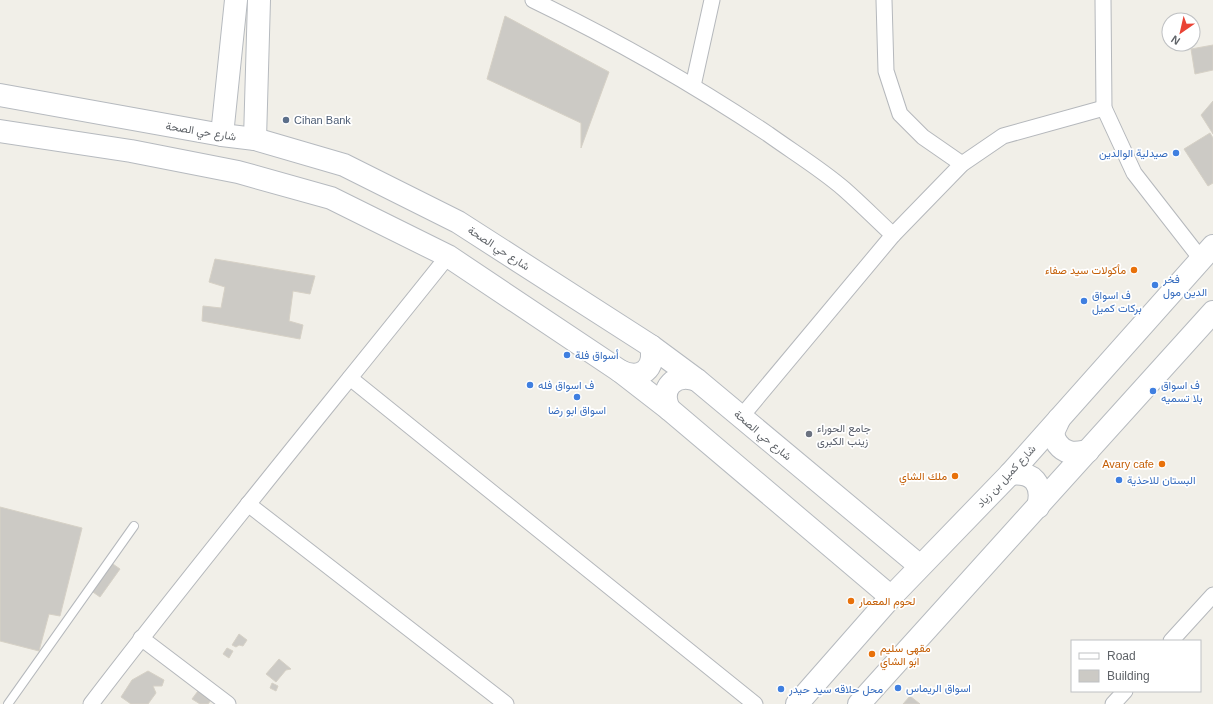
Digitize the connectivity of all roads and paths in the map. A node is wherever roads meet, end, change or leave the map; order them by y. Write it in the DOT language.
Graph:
graph roads {
  1 [pos="236,0"];
  2 [pos="259,0"];
  3 [pos="533,0"];
  4 [pos="712,0"];
  5 [pos="884,0"];
  6 [pos="1102,0"];
  7 [pos="693,86"];
  8 [pos="0,95"];
  9 [pos="1104,108"];
  10 [pos="0,131"];
  11 [pos="222,135"];
  12 [pos="255,139"];
  13 [pos="962,164"];
  14 [pos="893,235"];
  15 [pos="1207,252"];
  16 [pos="448,256"];
  17 [pos="1213,312"];
  18 [pos="651,346"];
  19 [pos="620,371"];
  20 [pos="350,378"];
  21 [pos="697,380"];
  22 [pos="669,409"];
  23 [pos="741,417"];
  24 [pos="1059,419"];
  25 [pos="1088,451"];
  26 [pos="1010,474"];
  27 [pos="248,504"];
  28 [pos="1038,507"];
  29 [pos="134,526"];
  30 [pos="920,566"];
  31 [pos="1213,595"];
  32 [pos="891,597"];
  33 [pos="141,638"];
  34 [pos="1172,640"];
  35 [pos="1124,692"];
  36 [pos="8,704"];
  37 [pos="91,704"];
  38 [pos="228,704"];
  39 [pos="506,704"];
  40 [pos="755,704"];
  41 [pos="797,704"];
  42 [pos="860,704"];
  43 [pos="1113,704"];
  1 -- 11 [label="main road"];
  2 -- 12 [label="main road"];
  3 -- 7 [label="street"];
  4 -- 7 [label="street"];
  5 -- 13 [label="street"];
  6 -- 9 [label="street"];
  7 -- 14 [label="street"];
  8 -- 11 [label="main road, شارع حي الصحة"];
  9 -- 13 [label="street"];
  9 -- 15 [label="street"];
  10 -- 16 [label="main road"];
  11 -- 12 [label="main road, شارع حي الصحة"];
  12 -- 18 [label="main road, شارع حي الصحة"];
  13 -- 14 [label="street"];
  14 -- 23 [label="street"];
  15 -- 24 [label="main road, شارع كميل بن زياد"];
  16 -- 19 [label="main road"];
  16 -- 20 [label="street"];
  17 -- 25 [label="main road"];
  18 -- 19 [label="main road"];
  18 -- 21 [label="main road, شارع حي الصحة"];
  19 -- 22 [label="main road"];
  20 -- 27 [label="street"];
  20 -- 40 [label="street"];
  21 -- 22 [label="main road"];
  21 -- 23 [label="main road, شارع حي الصحة"];
  22 -- 32 [label="main road"];
  23 -- 30 [label="main road, شارع حي الصحة"];
  24 -- 25 [label="main road"];
  24 -- 26 [label="main road, شارع كميل بن زياد"];
  25 -- 28 [label="main road"];
  26 -- 28 [label="main road"];
  26 -- 30 [label="main road, شارع كميل بن زياد"];
  27 -- 33 [label="street"];
  27 -- 39 [label="street"];
  28 -- 42 [label="main road"];
  29 -- 36 [label="lane"];
  30 -- 32 [label="main road, شارع كميل بن زياد"];
  31 -- 34 [label="street"];
  32 -- 41 [label="main road, شارع كميل بن زياد"];
  33 -- 37 [label="street"];
  33 -- 38 [label="street"];
  35 -- 43 [label="street"];
}
